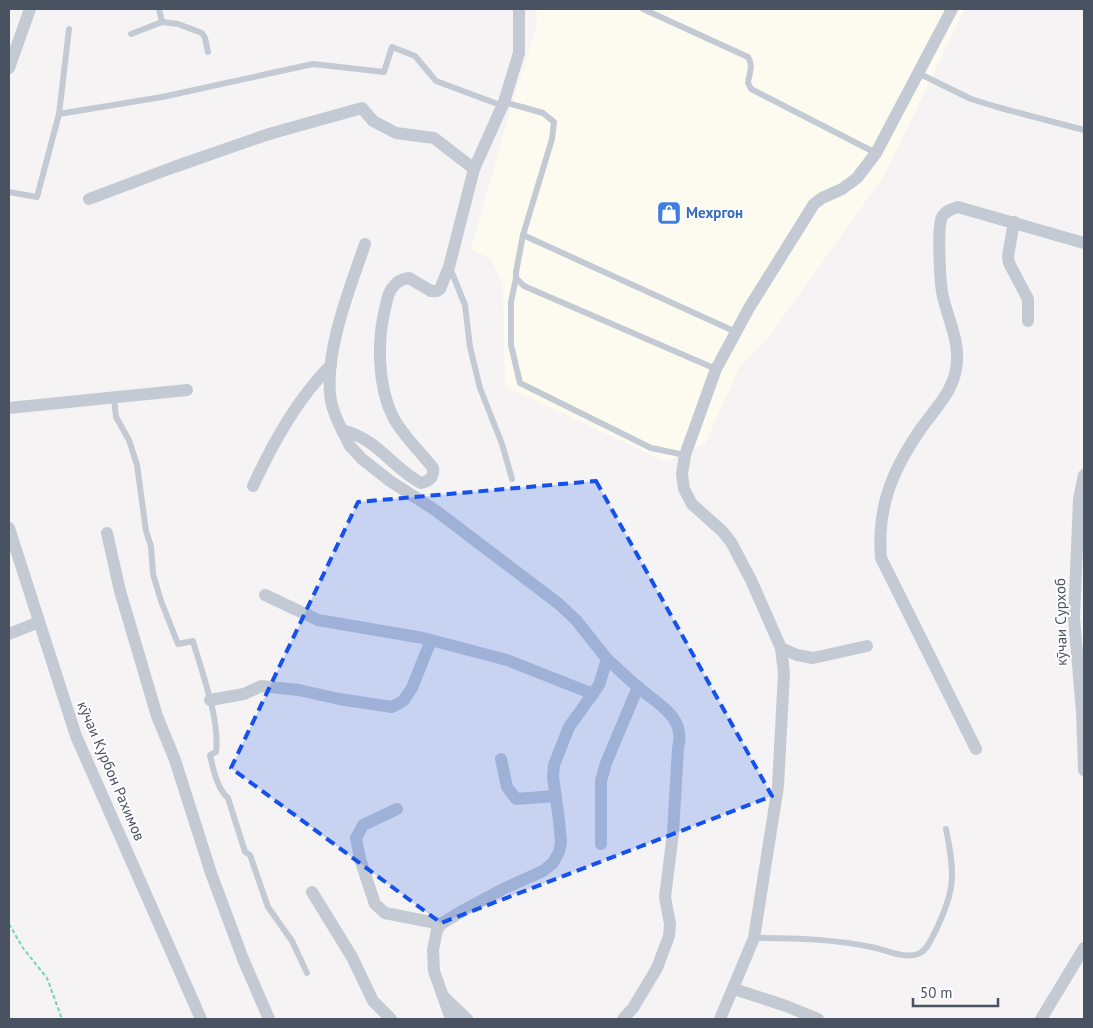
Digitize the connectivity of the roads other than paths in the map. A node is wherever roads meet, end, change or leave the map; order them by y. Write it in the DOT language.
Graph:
graph roads {
  1 [pos="30,9"];
  2 [pos="160,9"];
  3 [pos="519,9"];
  4 [pos="644,9"];
  5 [pos="952,9"];
  6 [pos="162,22"];
  7 [pos="69,29"];
  8 [pos="131,34"];
  9 [pos="208,52"];
  10 [pos="9,68"];
  11 [pos="918,73"];
  12 [pos="503,104"];
  13 [pos="59,114"];
  14 [pos="1084,130"];
  15 [pos="876,153"];
  16 [pos="474,169"];
  17 [pos="9,192"];
  18 [pos="90,199"];
  19 [pos="1014,222"];
  20 [pos="523,235"];
  21 [pos="1084,243"];
  22 [pos="365,244"];
  23 [pos="450,267"];
  24 [pos="516,278"];
  25 [pos="1028,321"];
  26 [pos="736,332"];
  27 [pos="331,365"];
  28 [pos="716,369"];
  29 [pos="188,390"];
  30 [pos="114,398"];
  31 [pos="9,408"];
  32 [pos="342,430"];
  33 [pos="686,455"];
  34 [pos="1084,475"];
  35 [pos="512,479"];
  36 [pos="253,486"];
  37 [pos="9,528"];
  38 [pos="107,533"];
  39 [pos="265,595"];
  40 [pos="39,622"];
  41 [pos="9,634"];
  42 [pos="431,640"];
  43 [pos="867,646"];
  44 [pos="781,648"];
  45 [pos="607,659"];
  46 [pos="638,687"];
  47 [pos="593,694"];
  48 [pos="210,700"];
  49 [pos="976,749"];
  50 [pos="501,759"];
  51 [pos="1084,770"];
  52 [pos="556,796"];
  53 [pos="397,810"];
  54 [pos="946,828"];
  55 [pos="601,844"];
  56 [pos="312,892"];
  57 [pos="441,924"];
  58 [pos="754,938"];
  59 [pos="1084,948"];
  60 [pos="306,973"];
  61 [pos="734,989"];
  62 [pos="443,996"];
  63 [pos="201,1019"];
  64 [pos="269,1019"];
  65 [pos="391,1019"];
  66 [pos="450,1019"];
  67 [pos="467,1019"];
  68 [pos="623,1019"];
  69 [pos="720,1019"];
  70 [pos="818,1019"];
  71 [pos="1041,1019"];
  1 -- 10 [label="street"];
  2 -- 6 [label="lane"];
  3 -- 12 [label="street"];
  4 -- 15 [label="lane"];
  5 -- 11 [label="street"];
  6 -- 8 [label="lane"];
  6 -- 9 [label="lane"];
  7 -- 13 [label="lane"];
  11 -- 14 [label="lane"];
  11 -- 15 [label="street"];
  12 -- 13 [label="lane"];
  12 -- 16 [label="street"];
  12 -- 20 [label="lane"];
  13 -- 17 [label="lane"];
  15 -- 26 [label="street"];
  16 -- 18 [label="street"];
  16 -- 23 [label="street"];
  19 -- 21 [label="street"];
  19 -- 25 [label="street"];
  19 -- 49 [label="street"];
  20 -- 24 [label="lane"];
  20 -- 26 [label="lane"];
  22 -- 27 [label="street"];
  23 -- 32 [label="street"];
  23 -- 35 [label="lane"];
  24 -- 28 [label="lane"];
  24 -- 33 [label="lane"];
  26 -- 28 [label="street"];
  27 -- 32 [label="street"];
  27 -- 36 [label="street"];
  28 -- 33 [label="street"];
  29 -- 30 [label="street"];
  30 -- 31 [label="street"];
  30 -- 48 [label="lane"];
  32 -- 45 [label="street"];
  33 -- 44 [label="street"];
  34 -- 51 [label="street, кӯчаи Сурхоб"];
  37 -- 40 [label="street, кӯчаи Курбон Рахимов"];
  38 -- 64 [label="street"];
  39 -- 42 [label="street"];
  40 -- 41 [label="street"];
  40 -- 63 [label="street, кӯчаи Курбон Рахимов"];
  42 -- 47 [label="street"];
  42 -- 48 [label="street"];
  43 -- 44 [label="street"];
  44 -- 58 [label="street"];
  45 -- 46 [label="street"];
  45 -- 47 [label="street"];
  46 -- 55 [label="street"];
  46 -- 68 [label="street"];
  47 -- 52 [label="street"];
  48 -- 60 [label="lane"];
  50 -- 52 [label="street"];
  52 -- 57 [label="street"];
  53 -- 57 [label="street"];
  54 -- 58 [label="lane"];
  56 -- 65 [label="street"];
  57 -- 62 [label="street"];
  58 -- 61 [label="street"];
  59 -- 71 [label="street"];
  61 -- 69 [label="street"];
  61 -- 70 [label="street"];
  62 -- 66 [label="street"];
  62 -- 67 [label="street"];
}
